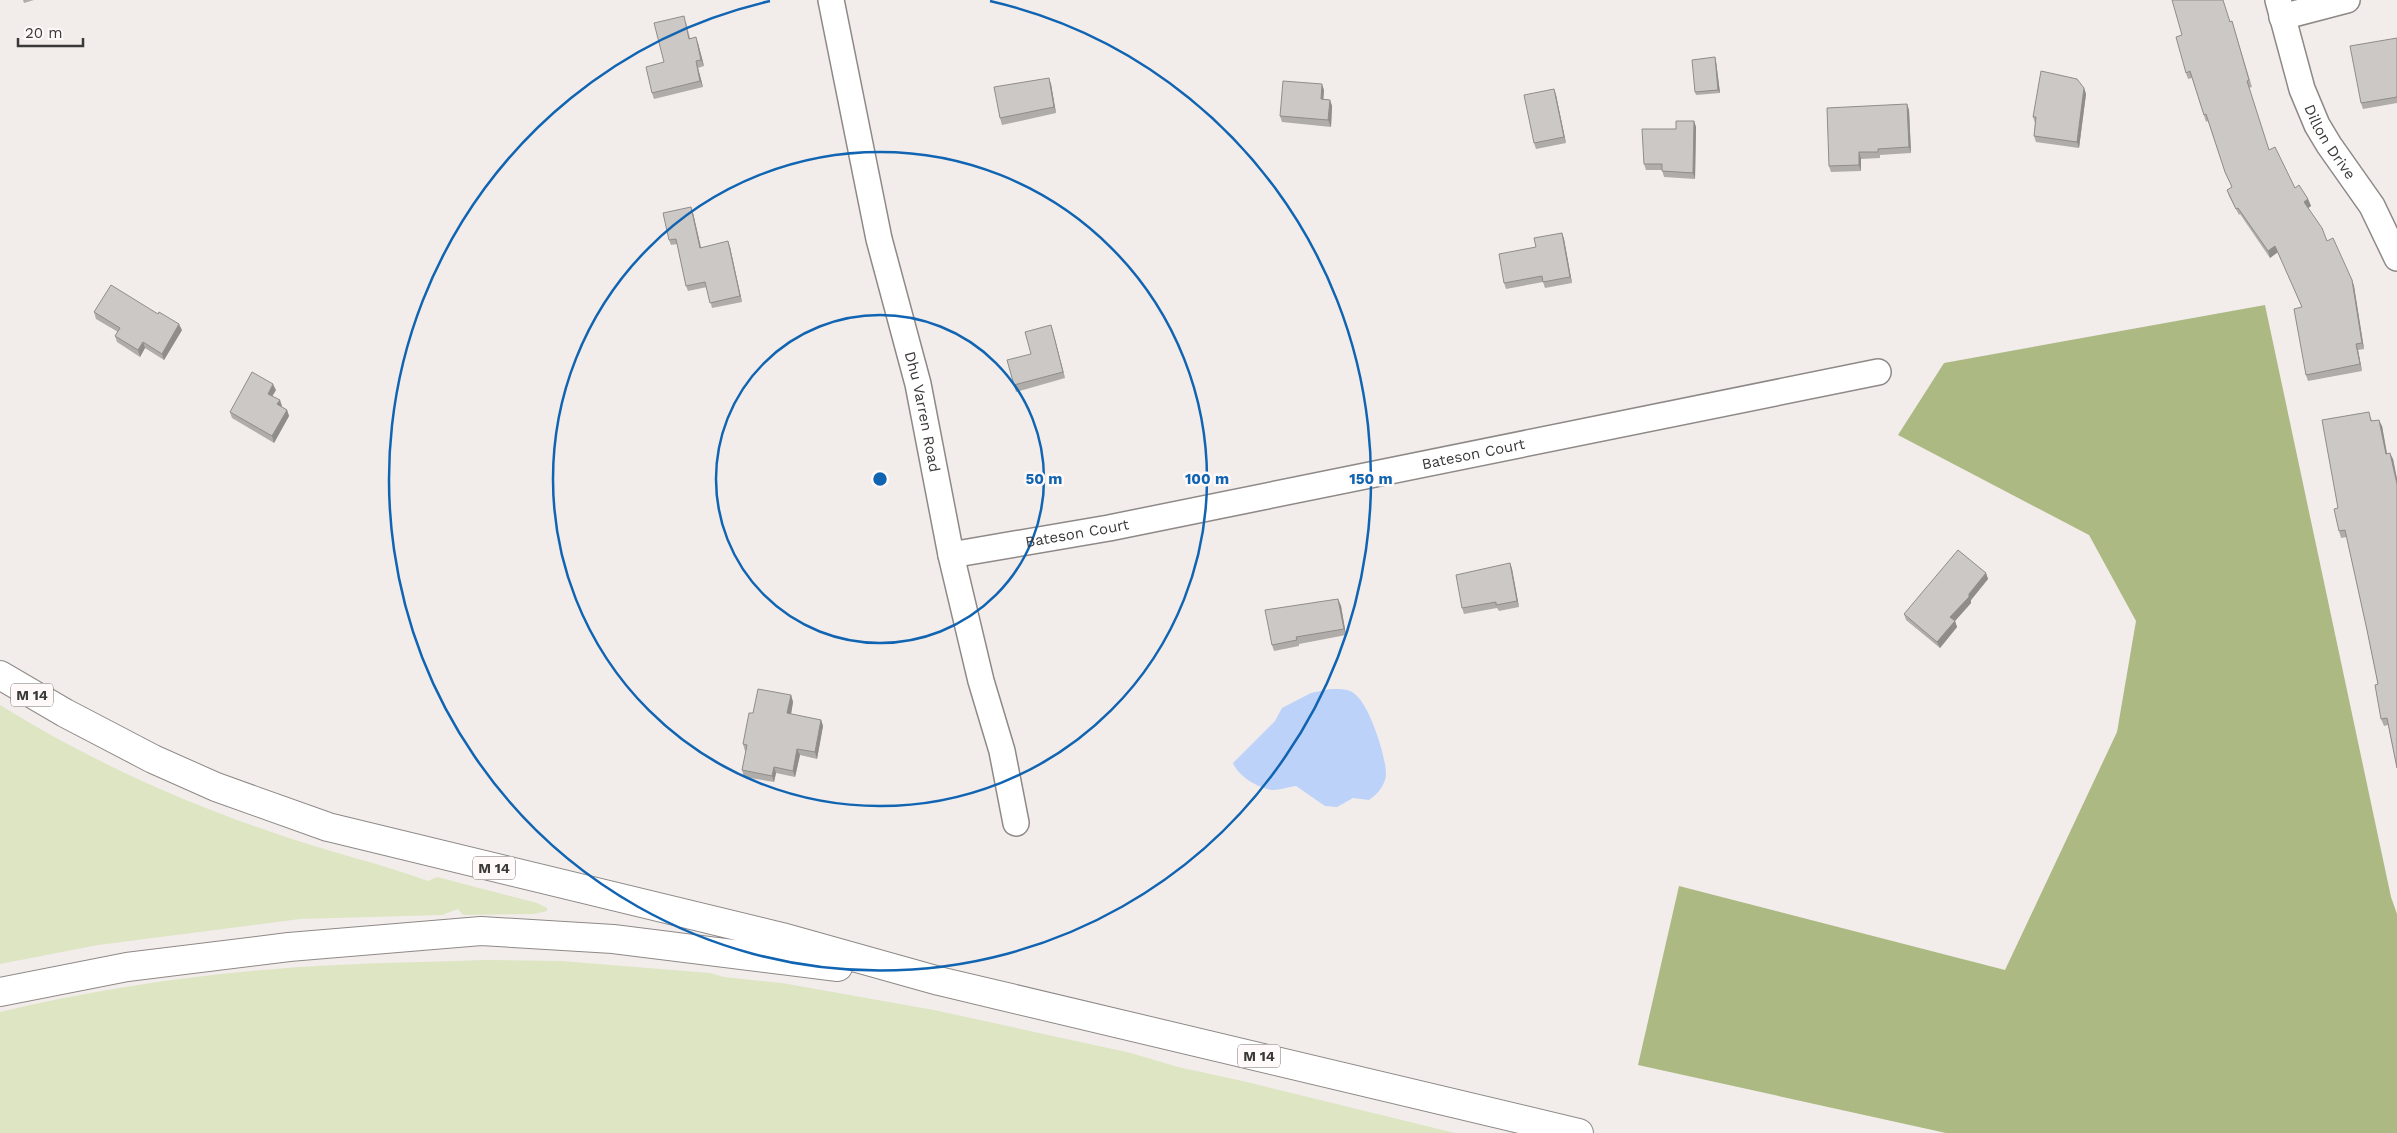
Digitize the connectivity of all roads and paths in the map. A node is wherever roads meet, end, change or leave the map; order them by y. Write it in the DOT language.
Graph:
graph roads {
  1 [pos="831,0"];
  2 [pos="2347,0"];
  3 [pos="2280,8"];
  4 [pos="2397,258"];
  5 [pos="1878,372"];
  6 [pos="951,555"];
  7 [pos="0,675"];
  8 [pos="1016,823"];
  9 [pos="939,981"];
  10 [pos="0,992"];
  11 [pos="1579,1133"];
  1 -- 6 [label="street, Dhu Varren Road"];
  2 -- 3 [label="street"];
  3 -- 4 [label="street, Dillon Drive"];
  5 -- 6 [label="street, Bateson Court"];
  6 -- 8 [label="street, Dhu Varren Road"];
  7 -- 9 [label="highway, M 14"];
  9 -- 10 [label="highway"];
  9 -- 11 [label="highway, M 14"];
}
